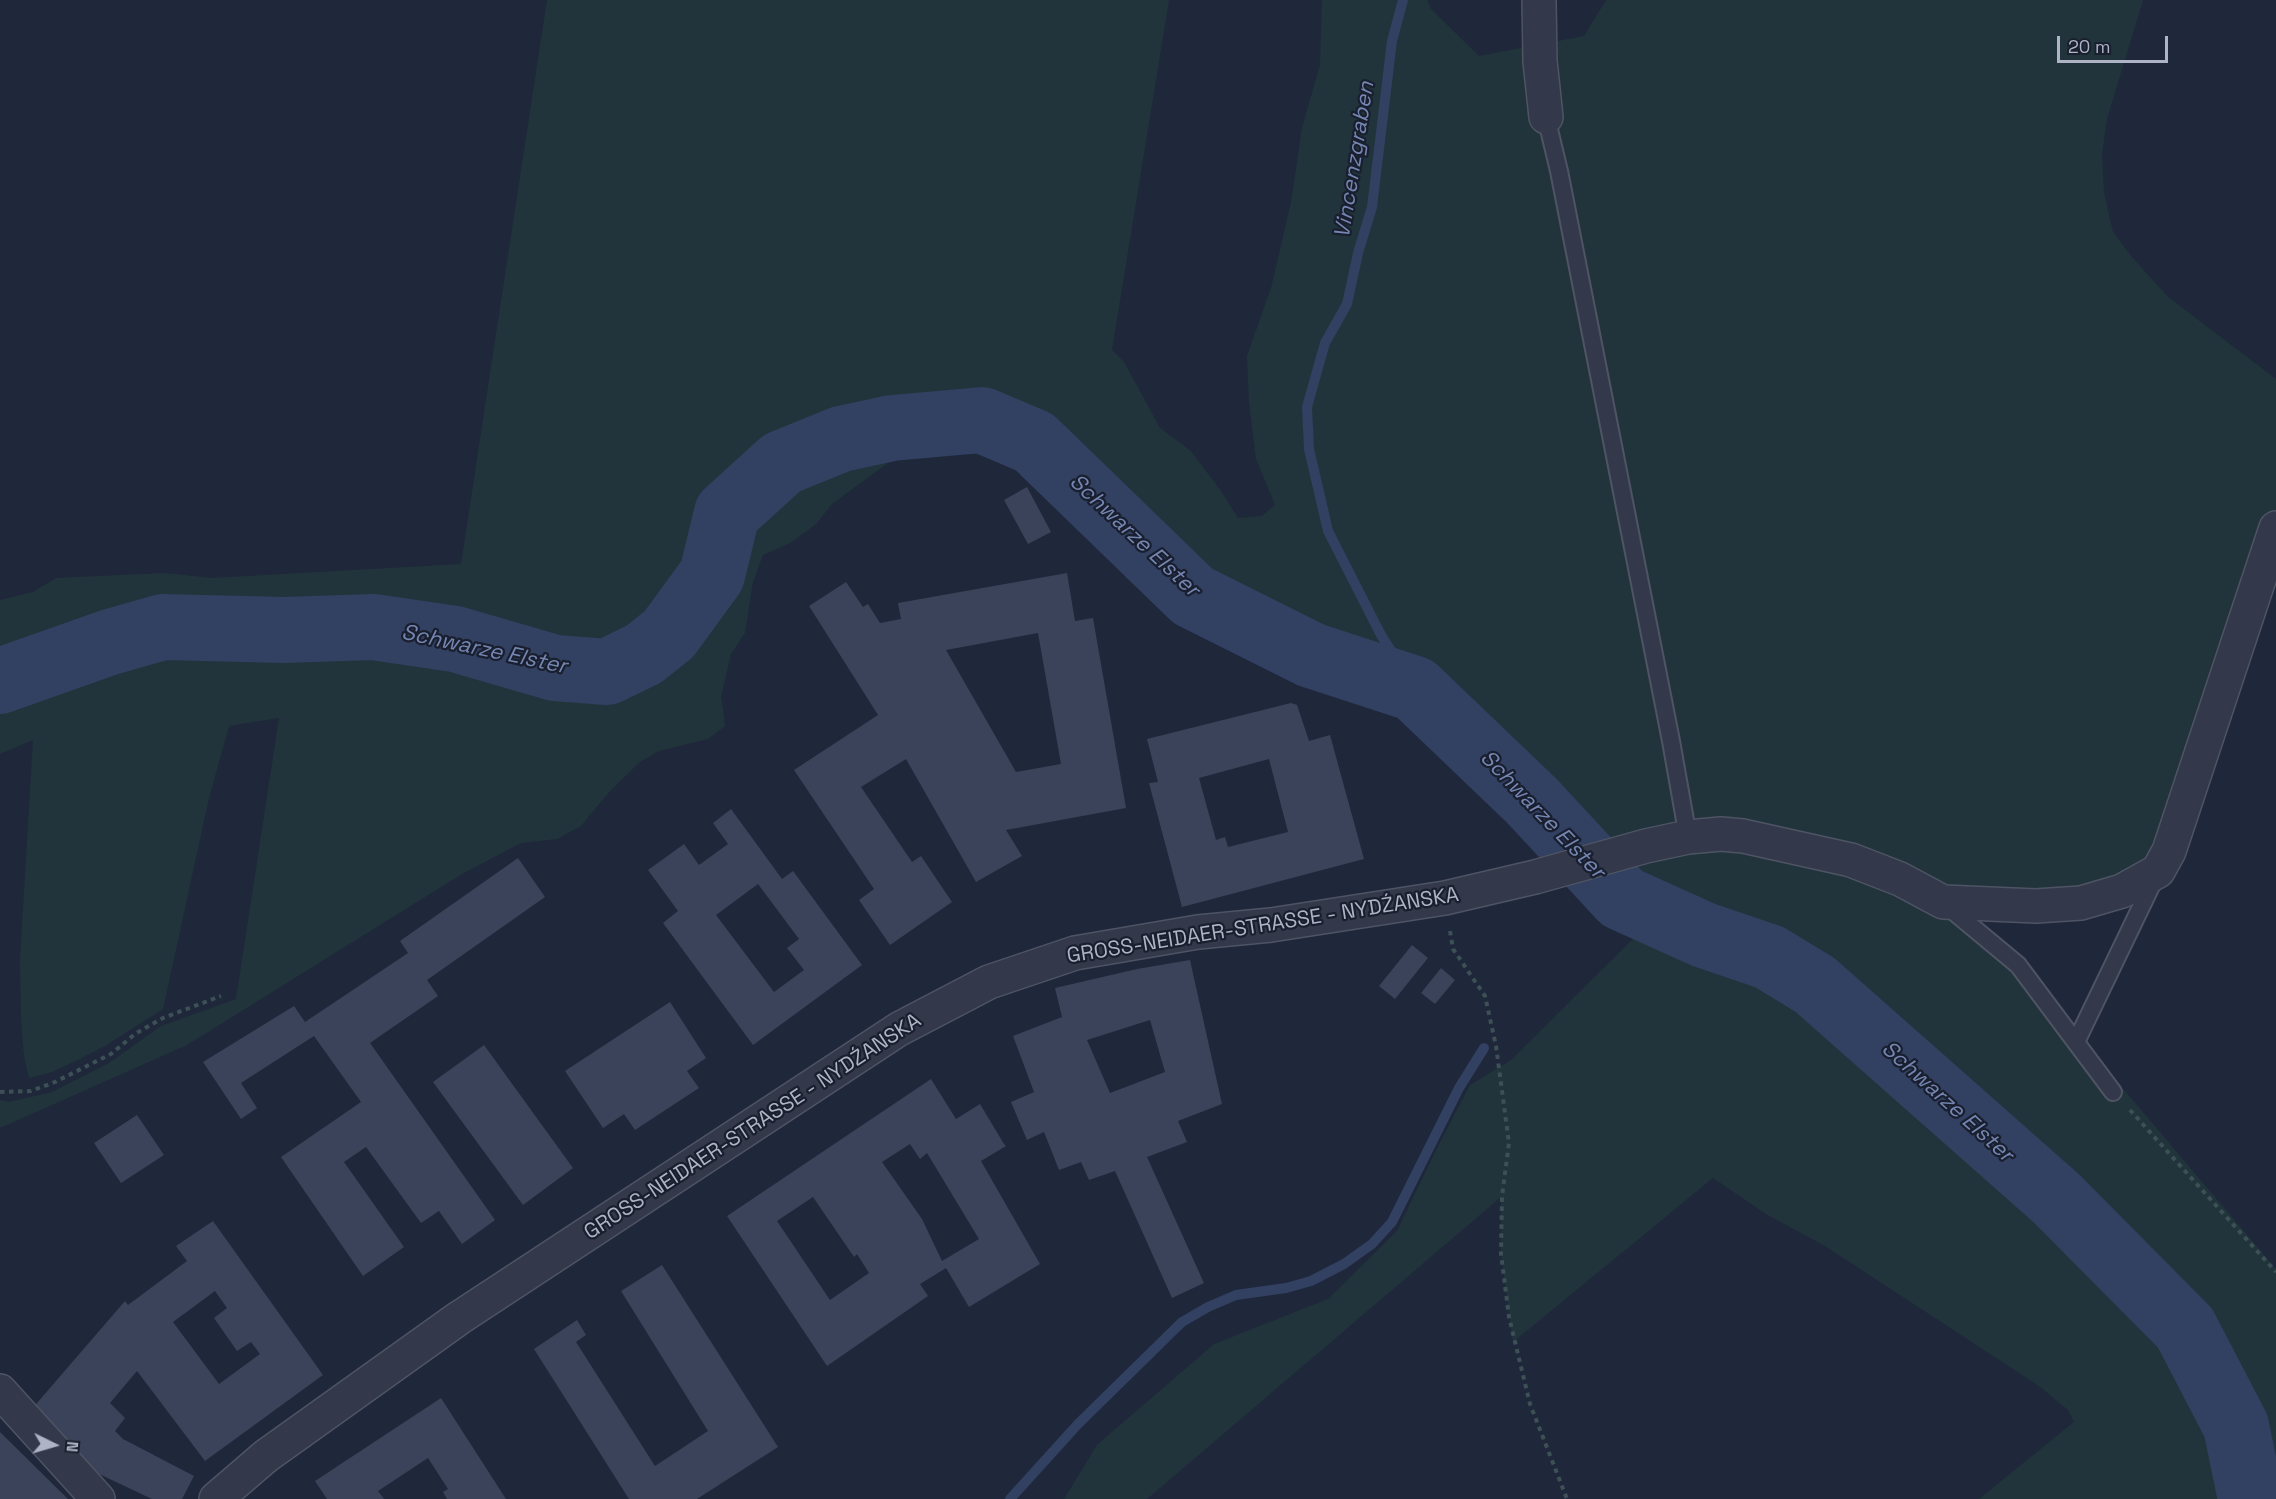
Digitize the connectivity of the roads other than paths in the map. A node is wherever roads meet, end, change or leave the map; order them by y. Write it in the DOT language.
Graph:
graph roads {
  1 [pos="1539,0"];
  2 [pos="1546,117"];
  3 [pos="2276,528"];
  4 [pos="1688,837"];
  5 [pos="2158,871"];
  6 [pos="1943,902"];
  7 [pos="2076,1042"];
  8 [pos="2113,1092"];
  9 [pos="0,1391"];
  10 [pos="98,1499"];
  11 [pos="216,1499"];
  1 -- 2 [label="street"];
  2 -- 4 [label="lane"];
  3 -- 5 [label="street"];
  4 -- 6 [label="street"];
  4 -- 11 [label="street, GROSS-NEIDAER-STRASSE - NYDŹANSKA"];
  5 -- 6 [label="street"];
  5 -- 7 [label="lane"];
  6 -- 7 [label="lane"];
  7 -- 8 [label="lane"];
  9 -- 10 [label="street"];
}
